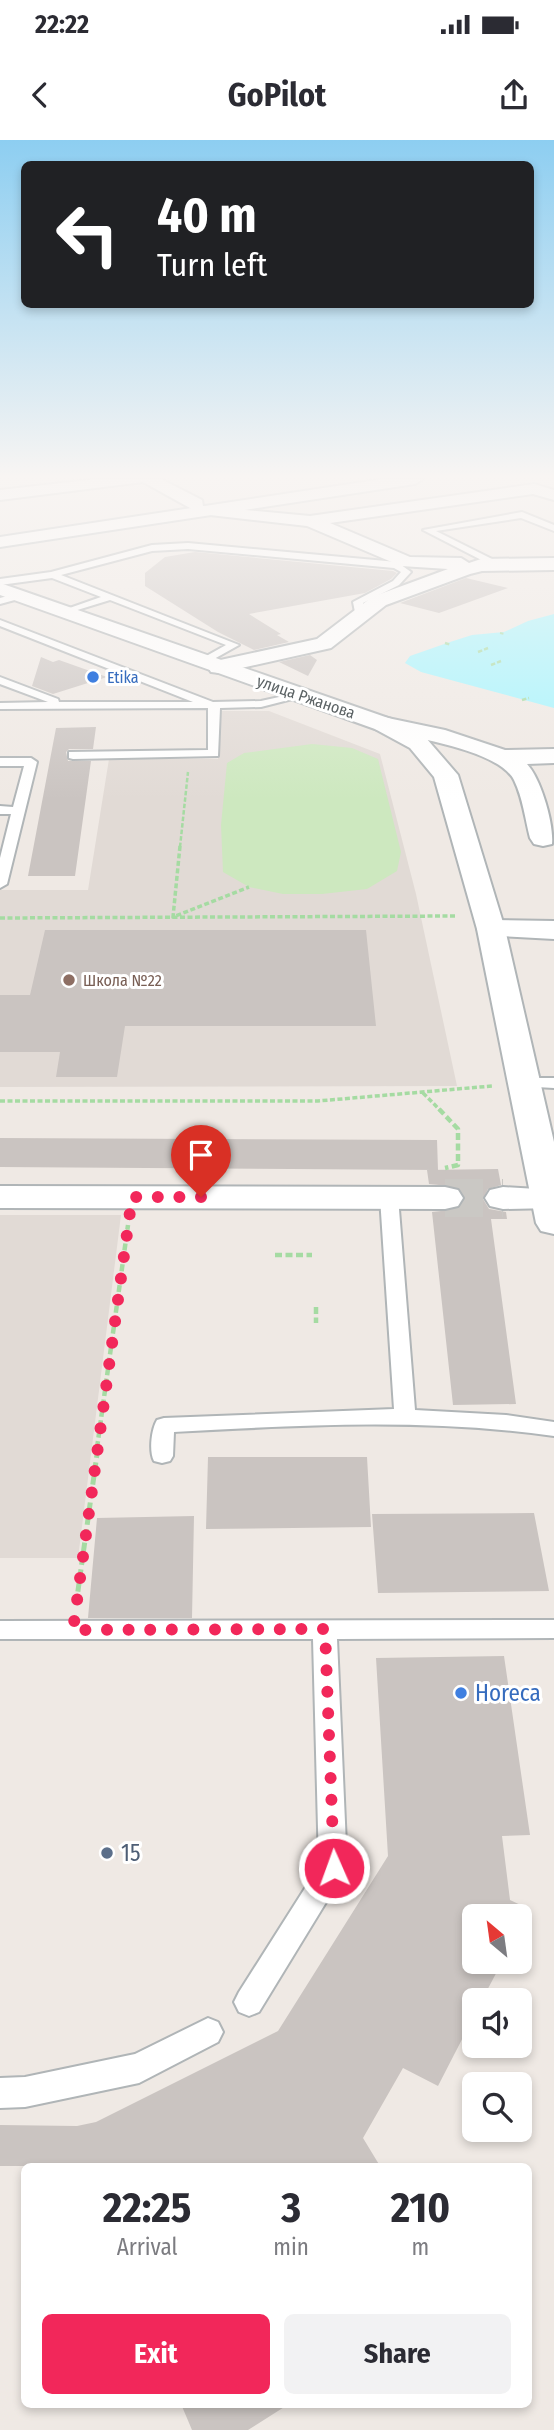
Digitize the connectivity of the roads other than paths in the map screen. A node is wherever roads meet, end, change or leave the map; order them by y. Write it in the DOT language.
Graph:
graph roads {
  1 [pos="23,586"];
  2 [pos="82,586"];
  3 [pos="391,586"];
  4 [pos="425,586"];
  5 [pos="5,592"];
  6 [pos="110,597"];
  7 [pos="65,613"];
  8 [pos="361,617"];
  9 [pos="1,623"];
  10 [pos="212,664"];
  11 [pos="0,680"];
  12 [pos="302,695"];
  13 [pos="0,706"];
  14 [pos="66,706"];
  15 [pos="214,706"];
  16 [pos="383,724"];
  17 [pos="73,755"];
  18 [pos="554,756"];
  19 [pos="500,757"];
  20 [pos="0,762"];
  21 [pos="0,810"];
  22 [pos="20,811"];
  23 [pos="543,838"];
  24 [pos="0,884"];
  25 [pos="489,922"];
  26 [pos="554,930"];
  27 [pos="524,1083"];
  28 [pos="554,1083"];
  29 [pos="441,1184"];
  30 [pos="0,1197"];
  31 [pos="390,1197"];
  32 [pos="503,1198"];
  33 [pos="551,1211"];
  34 [pos="405,1418"];
  35 [pos="554,1429"];
  36 [pos="162,1456"];
  37 [pos="325,1629"];
  38 [pos="554,1629"];
  39 [pos="0,1630"];
  40 [pos="249,2002"];
  41 [pos="208,2032"];
  42 [pos="0,2093"];
  1 -- 5 [label="lane"];
  2 -- 6 [label="lane"];
  3 -- 8 [label="lane"];
  4 -- 8 [label="street"];
  5 -- 7 [label="street, улица Ржанова"];
  6 -- 7 [label="lane"];
  6 -- 10 [label="lane"];
  7 -- 10 [label="street, улица Ржанова"];
  8 -- 10 [label="street"];
  9 -- 15 [label="lane"];
  10 -- 12 [label="street, улица Ржанова"];
  11 -- 14 [label="lane"];
  12 -- 15 [label="lane"];
  12 -- 16 [label="street, улица Ржанова"];
  13 -- 14 [label="lane"];
  14 -- 15 [label="lane"];
  15 -- 17 [label="lane"];
  16 -- 19 [label="street"];
  16 -- 25 [label="street, улица Ржанова"];
  18 -- 19 [label="street"];
  19 -- 23 [label="street"];
  20 -- 22 [label="lane"];
  21 -- 22 [label="lane"];
  22 -- 24 [label="lane"];
  25 -- 26 [label="street"];
  25 -- 27 [label="street, улица Ржанова"];
  27 -- 28 [label="lane"];
  27 -- 33 [label="street, улица Ржанова"];
  29 -- 31 [label="street"];
  30 -- 31 [label="street"];
  31 -- 34 [label="lane"];
  32 -- 33 [label="street, улица Ржанова"];
  34 -- 35 [label="lane"];
  34 -- 36 [label="lane"];
  37 -- 38 [label="lane"];
  37 -- 39 [label="lane"];
  37 -- 40 [label="lane"];
  41 -- 42 [label="lane"];
}
